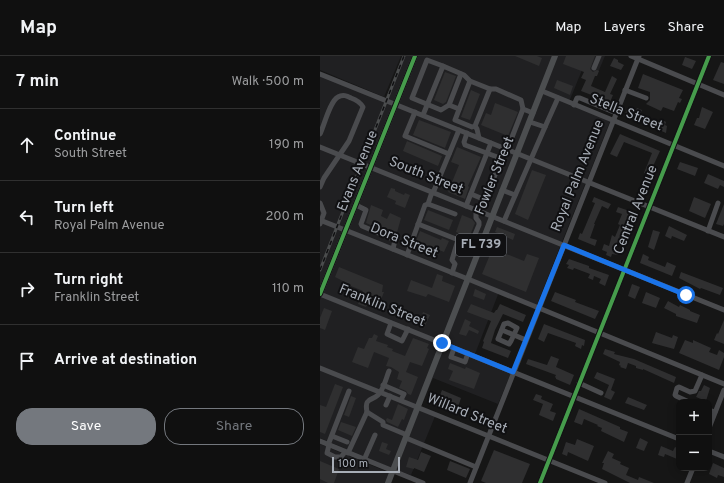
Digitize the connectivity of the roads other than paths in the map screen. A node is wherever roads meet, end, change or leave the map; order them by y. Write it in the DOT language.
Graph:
graph roads {
  1 [pos="415,56"];
  2 [pos="556,56"];
  3 [pos="599,56"];
  4 [pos="631,56"];
  5 [pos="709,56"];
  6 [pos="638,57"];
  7 [pos="443,66"];
  8 [pos="594,68"];
  9 [pos="320,74"];
  10 [pos="461,74"];
  11 [pos="470,81"];
  12 [pos="698,84"];
  13 [pos="490,89"];
  14 [pos="625,90"];
  15 [pos="542,91"];
  16 [pos="724,94"];
  17 [pos="558,98"];
  18 [pos="646,98"];
  19 [pos="396,104"];
  20 [pos="427,105"];
  21 [pos="449,105"];
  22 [pos="574,105"];
  23 [pos="459,109"];
  24 [pos="523,109"];
  25 [pos="415,112"];
  26 [pos="533,113"];
  27 [pos="616,113"];
  28 [pos="423,115"];
  29 [pos="613,121"];
  30 [pos="530,122"];
  31 [pos="475,126"];
  32 [pos="545,127"];
  33 [pos="459,130"];
  34 [pos="467,133"];
  35 [pos="320,134"];
  36 [pos="478,138"];
  37 [pos="510,142"];
  38 [pos="491,143"];
  39 [pos="520,146"];
  40 [pos="674,146"];
  41 [pos="320,147"];
  42 [pos="507,150"];
  43 [pos="487,153"];
  44 [pos="339,154"];
  45 [pos="449,154"];
  46 [pos="517,154"];
  47 [pos="530,159"];
  48 [pos="724,166"];
  49 [pos="371,167"];
  50 [pos="588,182"];
  51 [pos="320,187"];
  52 [pos="502,190"];
  53 [pos="433,192"];
  54 [pos="471,194"];
  55 [pos="515,195"];
  56 [pos="483,199"];
  57 [pos="320,202"];
  58 [pos="718,203"];
  59 [pos="428,204"];
  60 [pos="356,205"];
  61 [pos="466,206"];
  62 [pos="649,207"];
  63 [pos="478,210"];
  64 [pos="455,214"];
  65 [pos="492,216"];
  66 [pos="504,221"];
  67 [pos="320,222"];
  68 [pos="418,224"];
  69 [pos="346,231"];
  70 [pos="708,231"];
  71 [pos="724,237"];
  72 [pos="458,240"];
  73 [pos="564,245"];
  74 [pos="470,246"];
  75 [pos="393,249"];
  76 [pos="479,250"];
  77 [pos="406,255"];
  78 [pos="624,269"];
  79 [pos="452,273"];
  80 [pos="468,279"];
  81 [pos="320,294"];
  82 [pos="538,309"];
  83 [pos="724,310"];
  84 [pos="391,322"];
  85 [pos="408,329"];
  86 [pos="502,330"];
  87 [pos="599,334"];
  88 [pos="514,335"];
  89 [pos="526,340"];
  90 [pos="442,343"];
  91 [pos="454,348"];
  92 [pos="468,353"];
  93 [pos="320,368"];
  94 [pos="389,371"];
  95 [pos="513,372"];
  96 [pos="702,375"];
  97 [pos="579,384"];
  98 [pos="724,384"];
  99 [pos="383,385"];
  100 [pos="724,390"];
  101 [pos="349,391"];
  102 [pos="380,391"];
  103 [pos="601,393"];
  104 [pos="390,396"];
  105 [pos="574,396"];
  106 [pos="682,399"];
  107 [pos="402,400"];
  108 [pos="386,405"];
  109 [pos="418,407"];
  110 [pos="712,411"];
  111 [pos="367,412"];
  112 [pos="715,412"];
  113 [pos="712,420"];
  114 [pos="375,435"];
  115 [pos="489,435"];
  116 [pos="332,436"];
  117 [pos="406,437"];
  118 [pos="676,438"];
  119 [pos="320,441"];
  120 [pos="347,442"];
  121 [pos="329,445"];
  122 [pos="347,452"];
  123 [pos="712,452"];
  124 [pos="724,457"];
  125 [pos="364,460"];
  126 [pos="549,460"];
  127 [pos="476,467"];
  128 [pos="393,471"];
  129 [pos="692,471"];
  130 [pos="388,483"];
  131 [pos="423,483"];
  132 [pos="470,483"];
  133 [pos="540,483"];
  134 [pos="604,483"];
  135 [pos="687,483"];
  1 -- 19 [label="main road, Evans Avenue"];
  2 -- 15 [label="main road, Fowler Street / FL 739"];
  3 -- 8 [label="street"];
  4 -- 6 [label="street"];
  5 -- 12 [label="street, Central Avenue"];
  6 -- 12 [label="street"];
  6 -- 14 [label="street, Royal Palm Avenue"];
  7 -- 10 [label="street"];
  7 -- 20 [label="street"];
  7 -- 20 [label="street"];
  9 -- 19 [label="street"];
  10 -- 11 [label="street"];
  10 -- 21 [label="street"];
  11 -- 13 [label="street"];
  11 -- 23 [label="street"];
  12 -- 16 [label="street"];
  12 -- 40 [label="street, Central Avenue"];
  13 -- 24 [label="street"];
  13 -- 31 [label="street"];
  14 -- 18 [label="street"];
  14 -- 27 [label="street, Royal Palm Avenue"];
  15 -- 17 [label="street, Stella Street"];
  15 -- 26 [label="main road, Fowler Street / FL 739"];
  17 -- 22 [label="street, Stella Street"];
  17 -- 32 [label="street"];
  19 -- 25 [label="street"];
  19 -- 49 [label="main road, Evans Avenue"];
  20 -- 21 [label="street"];
  20 -- 28 [label="street"];
  21 -- 23 [label="street"];
  22 -- 27 [label="street"];
  22 -- 29 [label="street, Stella Street"];
  23 -- 31 [label="street"];
  24 -- 26 [label="street"];
  24 -- 37 [label="street"];
  25 -- 28 [label="street"];
  25 -- 45 [label="street"];
  26 -- 30 [label="main road, Fowler Street / FL 739"];
  27 -- 29 [label="street, Royal Palm Avenue"];
  28 -- 33 [label="street"];
  29 -- 40 [label="street, Stella Street"];
  29 -- 50 [label="street, Royal Palm Avenue"];
  30 -- 32 [label="street"];
  30 -- 39 [label="main road, Fowler Street / FL 739"];
  31 -- 36 [label="street"];
  32 -- 47 [label="street"];
  33 -- 34 [label="street"];
  33 -- 45 [label="street"];
  34 -- 36 [label="street"];
  34 -- 43 [label="street"];
  35 -- 44 [label="street"];
  36 -- 38 [label="street"];
  37 -- 39 [label="street"];
  37 -- 42 [label="street"];
  38 -- 42 [label="street"];
  38 -- 43 [label="street"];
  39 -- 46 [label="main road, Fowler Street / FL 739"];
  40 -- 48 [label="street, Stella Street"];
  40 -- 62 [label="street, Central Avenue"];
  41 -- 44 [label="street, South Street"];
  42 -- 46 [label="street"];
  43 -- 54 [label="street"];
  43 -- 56 [label="street"];
  44 -- 49 [label="street, South Street"];
  44 -- 51 [label="street"];
  45 -- 53 [label="street"];
  46 -- 47 [label="street"];
  46 -- 52 [label="main road, Fowler Street / FL 739"];
  47 -- 50 [label="street"];
  47 -- 55 [label="street"];
  49 -- 53 [label="street, South Street"];
  49 -- 60 [label="main road, Evans Avenue"];
  50 -- 62 [label="street"];
  50 -- 73 [label="street, Royal Palm Avenue"];
  52 -- 55 [label="street"];
  52 -- 65 [label="main road, Fowler Street / FL 739"];
  53 -- 59 [label="street"];
  53 -- 61 [label="street, South Street"];
  54 -- 56 [label="street"];
  54 -- 61 [label="street"];
  55 -- 66 [label="street"];
  56 -- 63 [label="street"];
  57 -- 67 [label="street"];
  58 -- 70 [label="street"];
  59 -- 64 [label="street"];
  59 -- 68 [label="street"];
  60 -- 69 [label="main road, Evans Avenue"];
  60 -- 75 [label="street"];
  61 -- 63 [label="street, South Street"];
  62 -- 70 [label="street"];
  62 -- 78 [label="street, Central Avenue"];
  63 -- 65 [label="street, South Street"];
  63 -- 74 [label="street"];
  65 -- 66 [label="street, South Street"];
  65 -- 76 [label="main road, Fowler Street / FL 739"];
  66 -- 73 [label="street, South Street"];
  67 -- 69 [label="street, Dora Street"];
  68 -- 72 [label="street"];
  68 -- 77 [label="street"];
  69 -- 75 [label="street, Dora Street"];
  69 -- 81 [label="main road, Evans Avenue"];
  70 -- 71 [label="street"];
  72 -- 74 [label="street"];
  72 -- 79 [label="street"];
  73 -- 78 [label="street, South Street"];
  73 -- 82 [label="street, Royal Palm Avenue"];
  74 -- 76 [label="street"];
  75 -- 77 [label="street, Dora Street"];
  76 -- 80 [label="main road, Fowler Street / FL 739"];
  77 -- 79 [label="street, Dora Street"];
  78 -- 83 [label="street, South Street"];
  78 -- 87 [label="street, Central Avenue"];
  79 -- 80 [label="street, Dora Street"];
  80 -- 82 [label="street, Dora Street"];
  80 -- 90 [label="main road, Fowler Street / FL 739"];
  81 -- 84 [label="street, Franklin Street"];
  82 -- 87 [label="street, Dora Street"];
  82 -- 89 [label="street, Royal Palm Avenue"];
  84 -- 85 [label="street, Franklin Street"];
  84 -- 85 [label="street"];
  85 -- 90 [label="street, Franklin Street"];
  86 -- 88 [label="street"];
  86 -- 88 [label="street"];
  86 -- 88 [label="street"];
  87 -- 96 [label="street, Dora Street"];
  87 -- 97 [label="street, Central Avenue"];
  88 -- 89 [label="street"];
  89 -- 95 [label="street, Royal Palm Avenue"];
  90 -- 91 [label="street, Franklin Street"];
  90 -- 109 [label="main road, Fowler Street / FL 739"];
  91 -- 92 [label="street, Franklin Street"];
  91 -- 92 [label="street"];
  92 -- 95 [label="street, Franklin Street"];
  93 -- 102 [label="street, Willard Street"];
  94 -- 99 [label="street"];
  95 -- 105 [label="street, Franklin Street"];
  95 -- 115 [label="street, Royal Palm Avenue"];
  96 -- 98 [label="street, Dora Street"];
  96 -- 106 [label="street"];
  97 -- 103 [label="street"];
  97 -- 105 [label="street, Central Avenue"];
  99 -- 102 [label="street"];
  99 -- 107 [label="street"];
  100 -- 112 [label="street"];
  101 -- 116 [label="street"];
  102 -- 104 [label="street, Willard Street"];
  102 -- 111 [label="street"];
  104 -- 107 [label="street, Willard Street"];
  104 -- 108 [label="street"];
  105 -- 118 [label="street, Franklin Street"];
  105 -- 126 [label="street, Central Avenue"];
  107 -- 109 [label="street, Willard Street"];
  109 -- 115 [label="street, Willard Street"];
  109 -- 117 [label="main road, Fowler Street / FL 739"];
  110 -- 112 [label="street"];
  111 -- 117 [label="street"];
  111 -- 122 [label="street"];
  112 -- 113 [label="street"];
  114 -- 125 [label="street"];
  115 -- 126 [label="street, Willard Street"];
  115 -- 127 [label="street, Royal Palm Avenue"];
  116 -- 120 [label="street"];
  116 -- 121 [label="street"];
  117 -- 127 [label="street"];
  117 -- 128 [label="main road, Fowler Street / FL 739"];
  119 -- 121 [label="street"];
  121 -- 122 [label="street"];
  121 -- 122 [label="street"];
  122 -- 125 [label="street"];
  123 -- 124 [label="street"];
  125 -- 128 [label="street"];
  126 -- 133 [label="street, Central Avenue"];
  126 -- 134 [label="street, Willard Street"];
  127 -- 132 [label="street, Royal Palm Avenue"];
  128 -- 130 [label="main road, Fowler Street / FL 739"];
  128 -- 131 [label="street"];
  129 -- 135 [label="street"];
}
